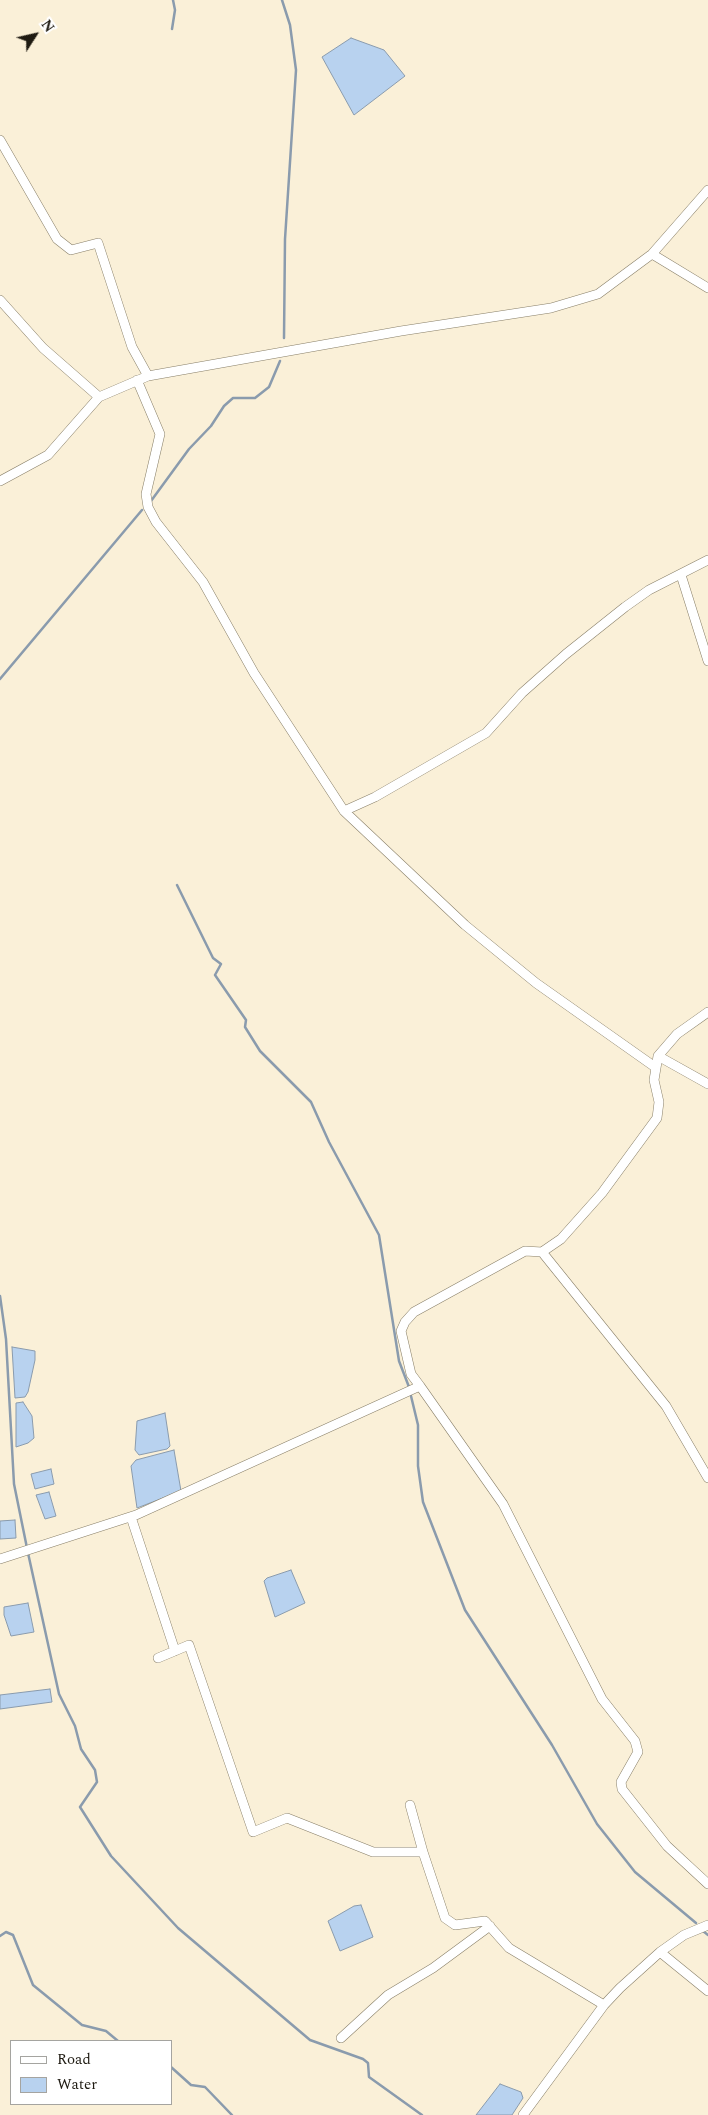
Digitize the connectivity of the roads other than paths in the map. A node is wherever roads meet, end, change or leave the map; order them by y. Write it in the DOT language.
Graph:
graph roads {
  1 [pos="0,140"];
  2 [pos="708,190"];
  3 [pos="652,254"];
  4 [pos="708,288"];
  5 [pos="0,300"];
  6 [pos="148,376"];
  7 [pos="137,380"];
  8 [pos="99,397"];
  9 [pos="0,481"];
  10 [pos="708,560"];
  11 [pos="681,575"];
  12 [pos="708,661"];
  13 [pos="344,811"];
  14 [pos="708,1012"];
  15 [pos="658,1056"];
  16 [pos="655,1067"];
  17 [pos="708,1084"];
  18 [pos="542,1252"];
  19 [pos="420,1386"];
  20 [pos="708,1478"];
  21 [pos="131,1516"];
  22 [pos="0,1559"];
  23 [pos="175,1651"];
  24 [pos="158,1658"];
  25 [pos="410,1805"];
  26 [pos="423,1852"];
  27 [pos="708,1884"];
  28 [pos="708,1925"];
  29 [pos="490,1926"];
  30 [pos="660,1952"];
  31 [pos="708,1991"];
  32 [pos="604,2005"];
  33 [pos="341,2038"];
  34 [pos="523,2115"];
  1 -- 6 [label="street"];
  2 -- 3 [label="street"];
  3 -- 4 [label="street"];
  3 -- 6 [label="street"];
  5 -- 8 [label="street"];
  6 -- 7 [label="street"];
  7 -- 8 [label="street"];
  7 -- 13 [label="street"];
  8 -- 9 [label="street"];
  10 -- 11 [label="street"];
  11 -- 12 [label="street"];
  11 -- 13 [label="street"];
  13 -- 16 [label="street"];
  14 -- 15 [label="street"];
  15 -- 16 [label="street"];
  15 -- 17 [label="street"];
  16 -- 18 [label="street"];
  18 -- 19 [label="street"];
  18 -- 20 [label="street"];
  19 -- 21 [label="street"];
  19 -- 27 [label="street"];
  21 -- 22 [label="street"];
  21 -- 23 [label="street"];
  23 -- 24 [label="street"];
  23 -- 26 [label="street"];
  25 -- 26 [label="street"];
  26 -- 29 [label="street"];
  28 -- 30 [label="street"];
  29 -- 32 [label="street"];
  29 -- 33 [label="street"];
  30 -- 31 [label="street"];
  30 -- 32 [label="street"];
  32 -- 34 [label="street"];
}
